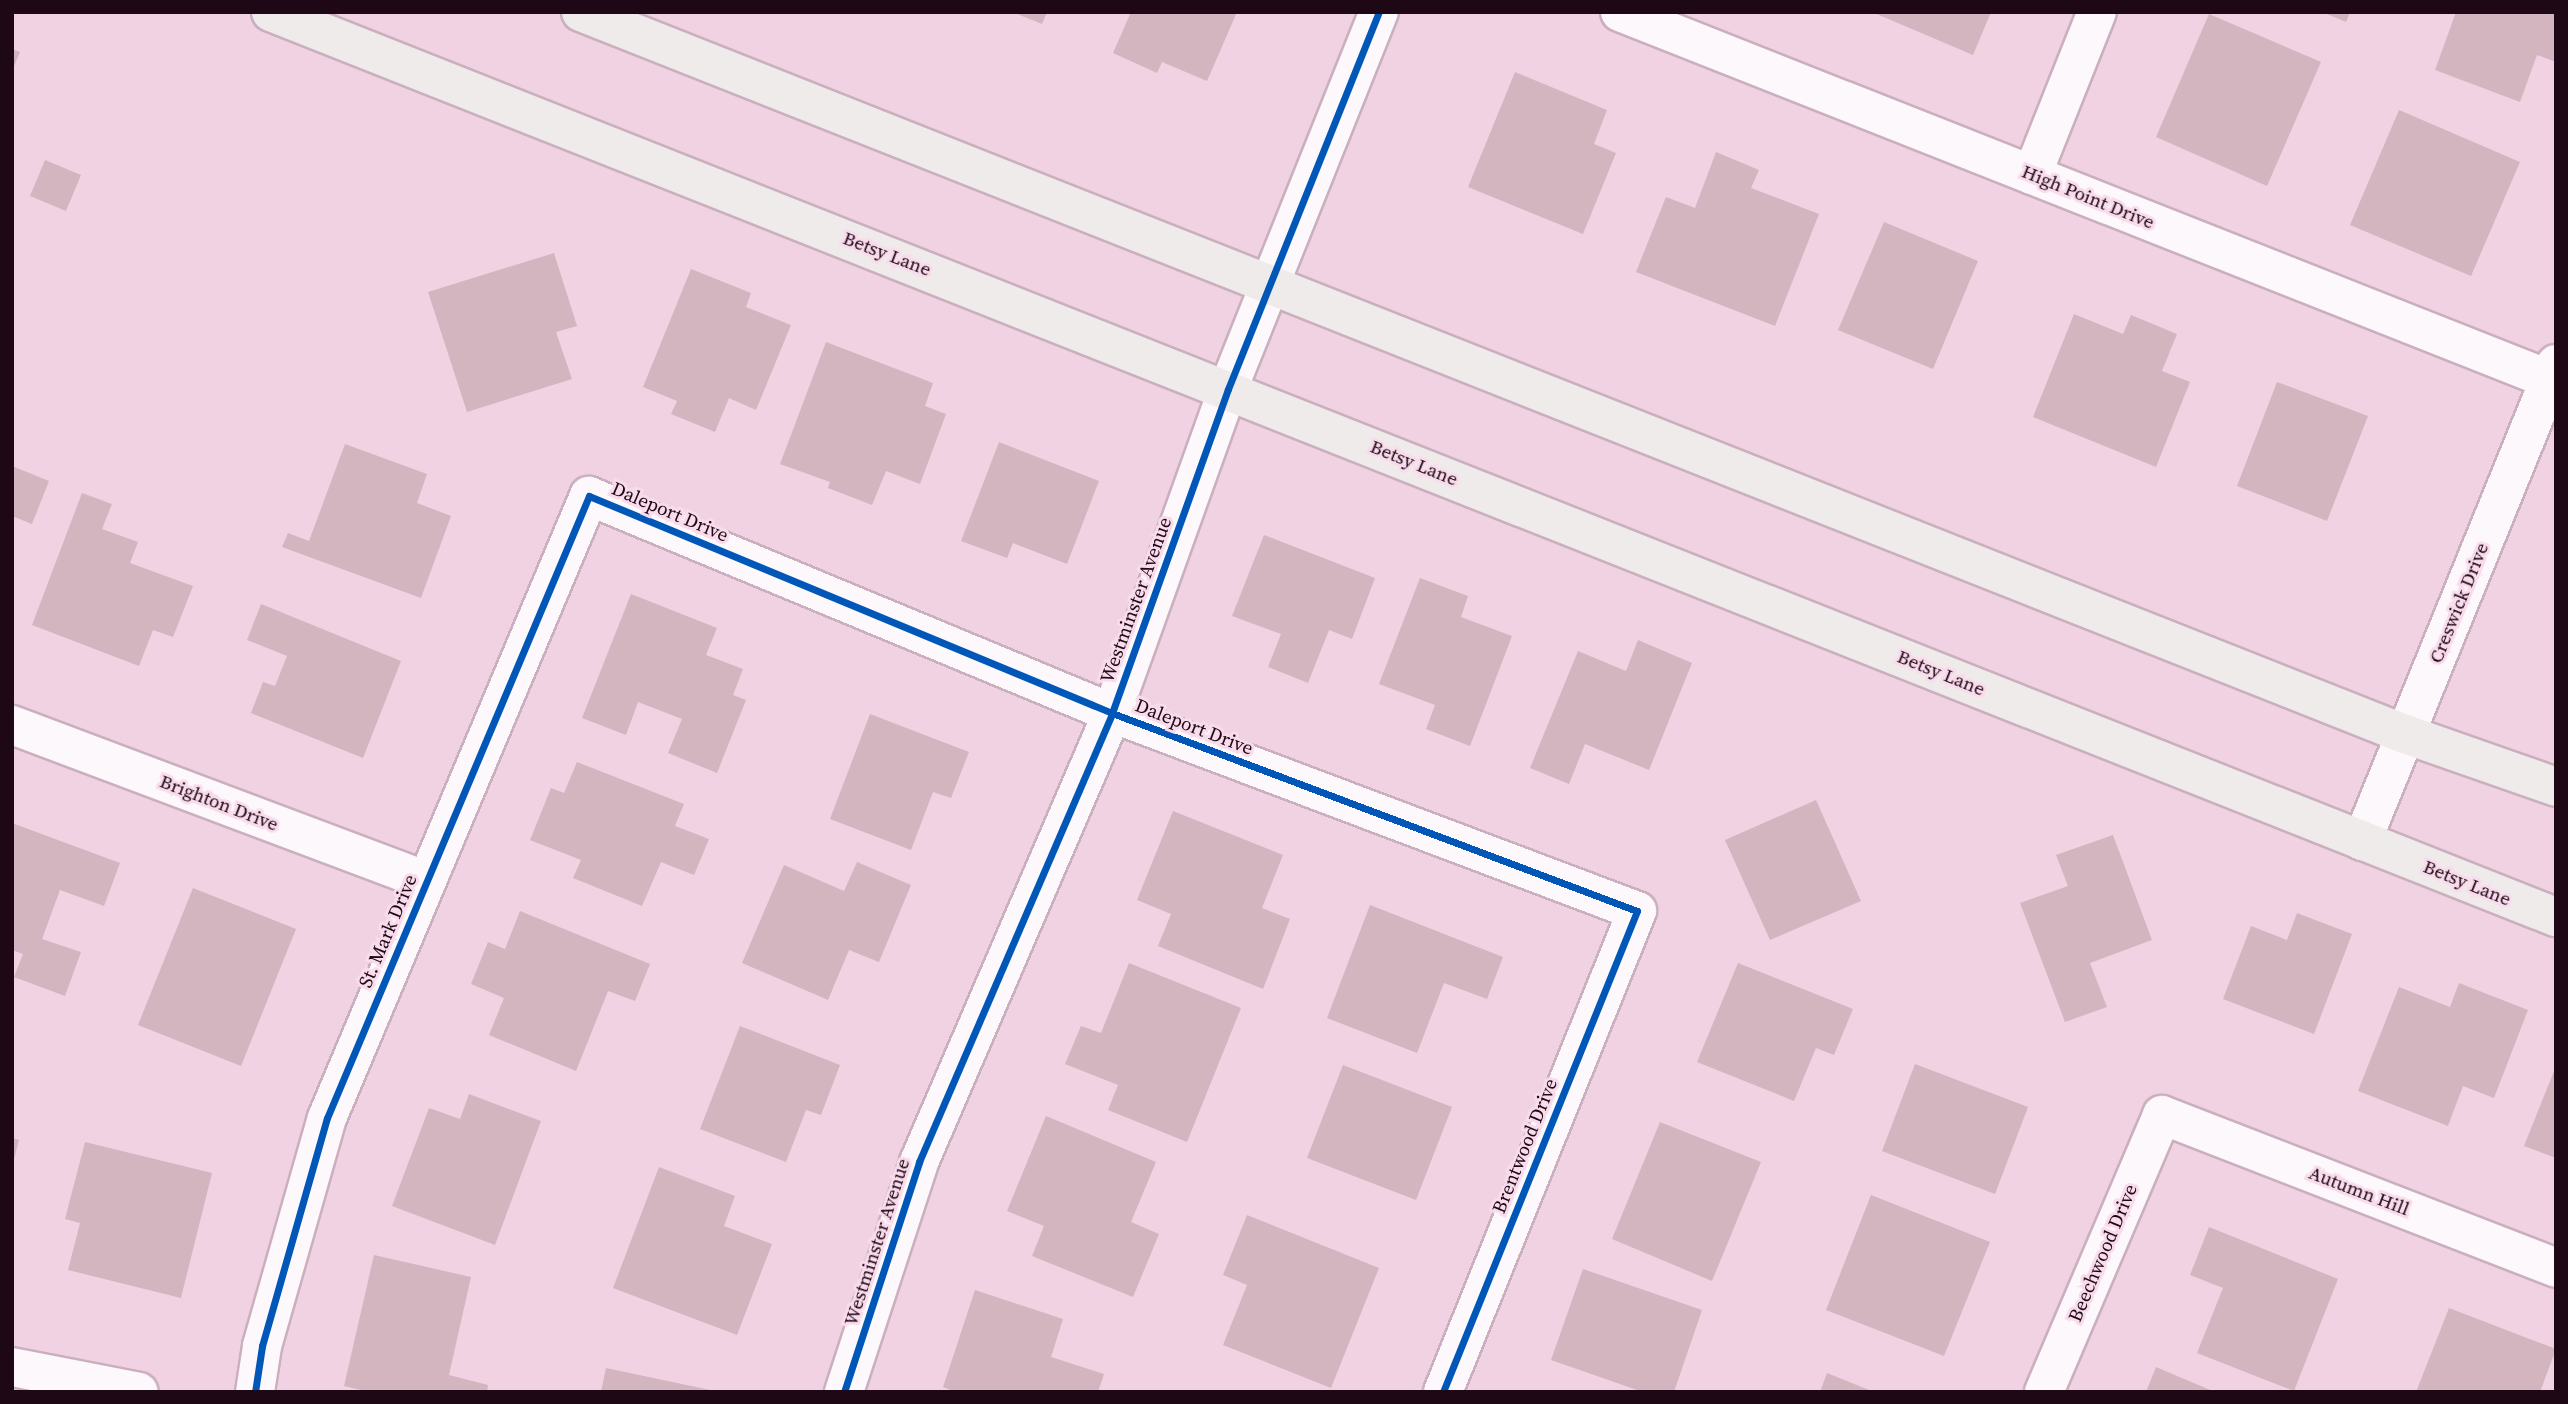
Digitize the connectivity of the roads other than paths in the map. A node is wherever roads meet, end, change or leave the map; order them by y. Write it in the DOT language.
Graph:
graph roads {
  1 [pos="581,12"];
  2 [pos="1379,12"];
  3 [pos="1620,12"];
  4 [pos="2097,12"];
  5 [pos="273,13"];
  6 [pos="2032,175"];
  7 [pos="1271,283"];
  8 [pos="2554,376"];
  9 [pos="1228,388"];
  10 [pos="589,496"];
  11 [pos="1112,713"];
  12 [pos="12,725"];
  13 [pos="2406,734"];
  14 [pos="2556,787"];
  15 [pos="2362,841"];
  16 [pos="427,881"];
  17 [pos="1637,911"];
  18 [pos="2556,917"];
  19 [pos="2162,1115"];
  20 [pos="2556,1268"];
  21 [pos="12,1367"];
  22 [pos="139,1392"];
  23 [pos="255,1392"];
  24 [pos="844,1392"];
  25 [pos="1443,1392"];
  26 [pos="2044,1392"];
  1 -- 7 [label="main road"];
  2 -- 7 [label="street, Westminster Avenue"];
  3 -- 6 [label="street, High Point Drive"];
  4 -- 6 [label="street"];
  5 -- 9 [label="main road, Betsy Lane"];
  6 -- 8 [label="street, High Point Drive"];
  7 -- 9 [label="street, Westminster Avenue"];
  7 -- 13 [label="main road"];
  8 -- 13 [label="street, Creswick Drive"];
  9 -- 11 [label="street, Westminster Avenue"];
  9 -- 15 [label="main road, Betsy Lane"];
  10 -- 11 [label="street, Daleport Drive"];
  10 -- 16 [label="street, St. Mark Drive"];
  11 -- 17 [label="street, Daleport Drive"];
  11 -- 24 [label="street, Westminster Avenue"];
  12 -- 16 [label="street, Brighton Drive"];
  13 -- 14 [label="main road"];
  13 -- 15 [label="street, Creswick Drive"];
  15 -- 18 [label="main road, Betsy Lane"];
  16 -- 23 [label="street, St. Mark Drive"];
  17 -- 25 [label="street, Brentwood Drive"];
  19 -- 20 [label="street, Autumn Hill"];
  19 -- 26 [label="street, Beechwood Drive"];
  21 -- 22 [label="street"];
}
